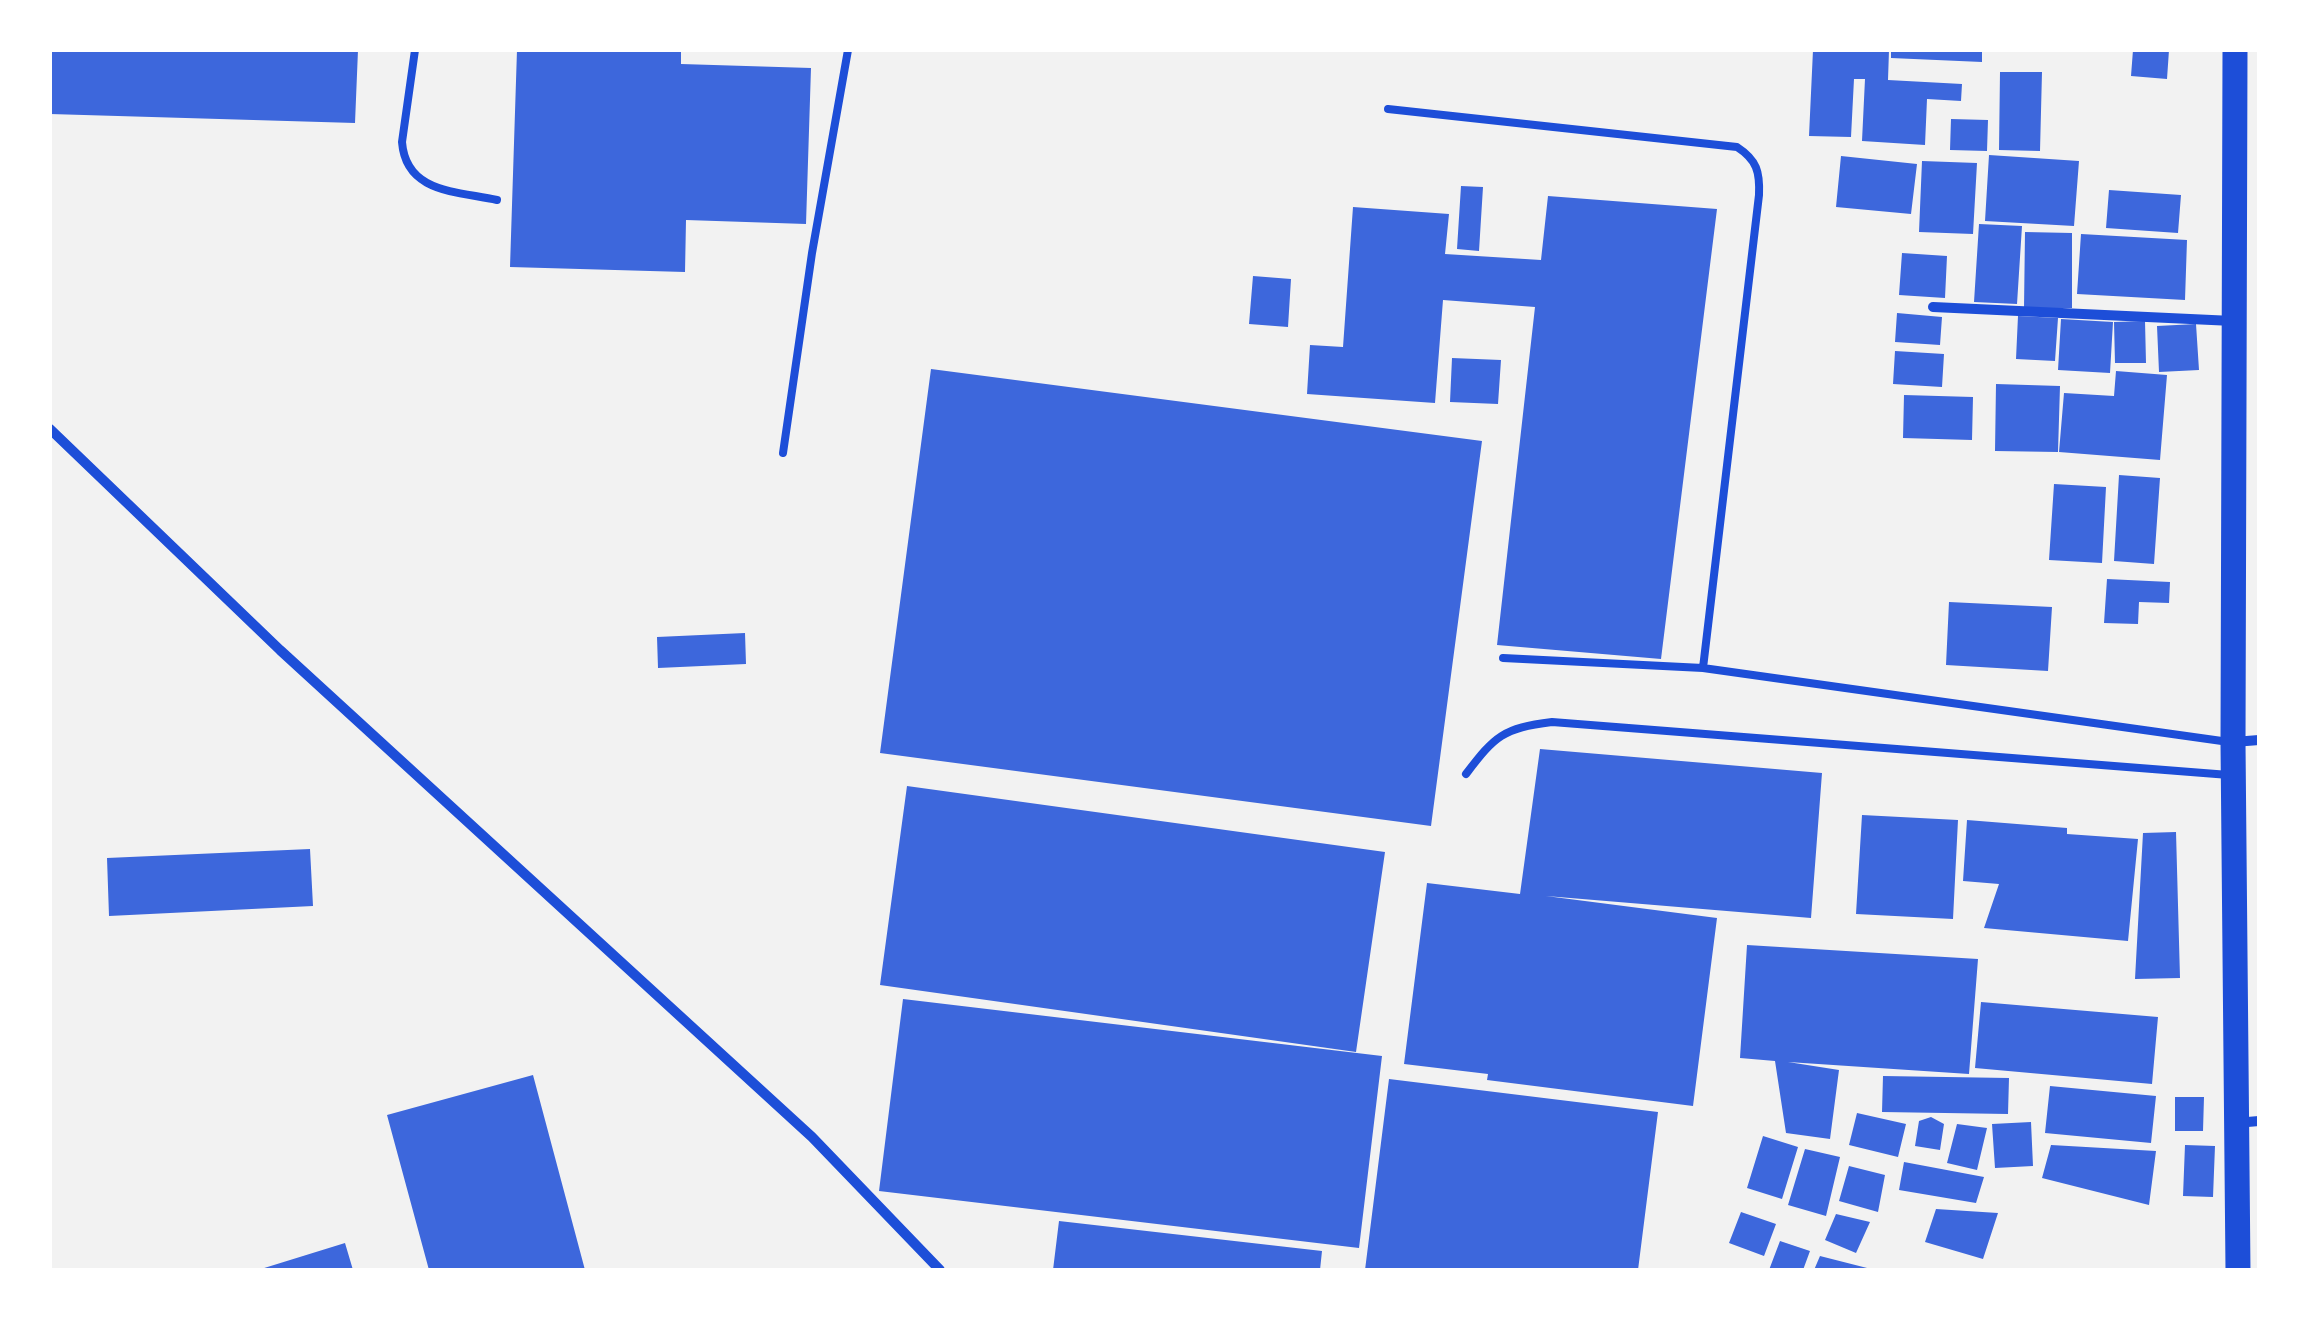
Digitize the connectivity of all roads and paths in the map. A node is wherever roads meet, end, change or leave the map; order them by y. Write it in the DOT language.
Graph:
graph roads {
  1 [pos="415,50"];
  2 [pos="848,50"];
  3 [pos="2235,50"];
  4 [pos="1388,109"];
  5 [pos="497,200"];
  6 [pos="1933,306"];
  7 [pos="2234,321"];
  8 [pos="50,429"];
  9 [pos="783,453"];
  10 [pos="1503,658"];
  11 [pos="1703,668"];
  12 [pos="2259,740"];
  13 [pos="2233,742"];
  14 [pos="1466,774"];
  15 [pos="2234,776"];
  16 [pos="2247,1122"];
  17 [pos="940,1270"];
  18 [pos="2238,1270"];
  1 -- 5 [label="lane"];
  2 -- 9 [label="lane"];
  3 -- 7 [label="main road"];
  4 -- 11 [label="lane"];
  6 -- 7 [label="street"];
  7 -- 13 [label="main road"];
  8 -- 17 [label="street"];
  10 -- 11 [label="lane"];
  11 -- 13 [label="lane"];
  12 -- 13 [label="street"];
  13 -- 15 [label="main road"];
  14 -- 15 [label="lane"];
  15 -- 16 [label="main road"];
  16 -- 18 [label="main road"];
}
